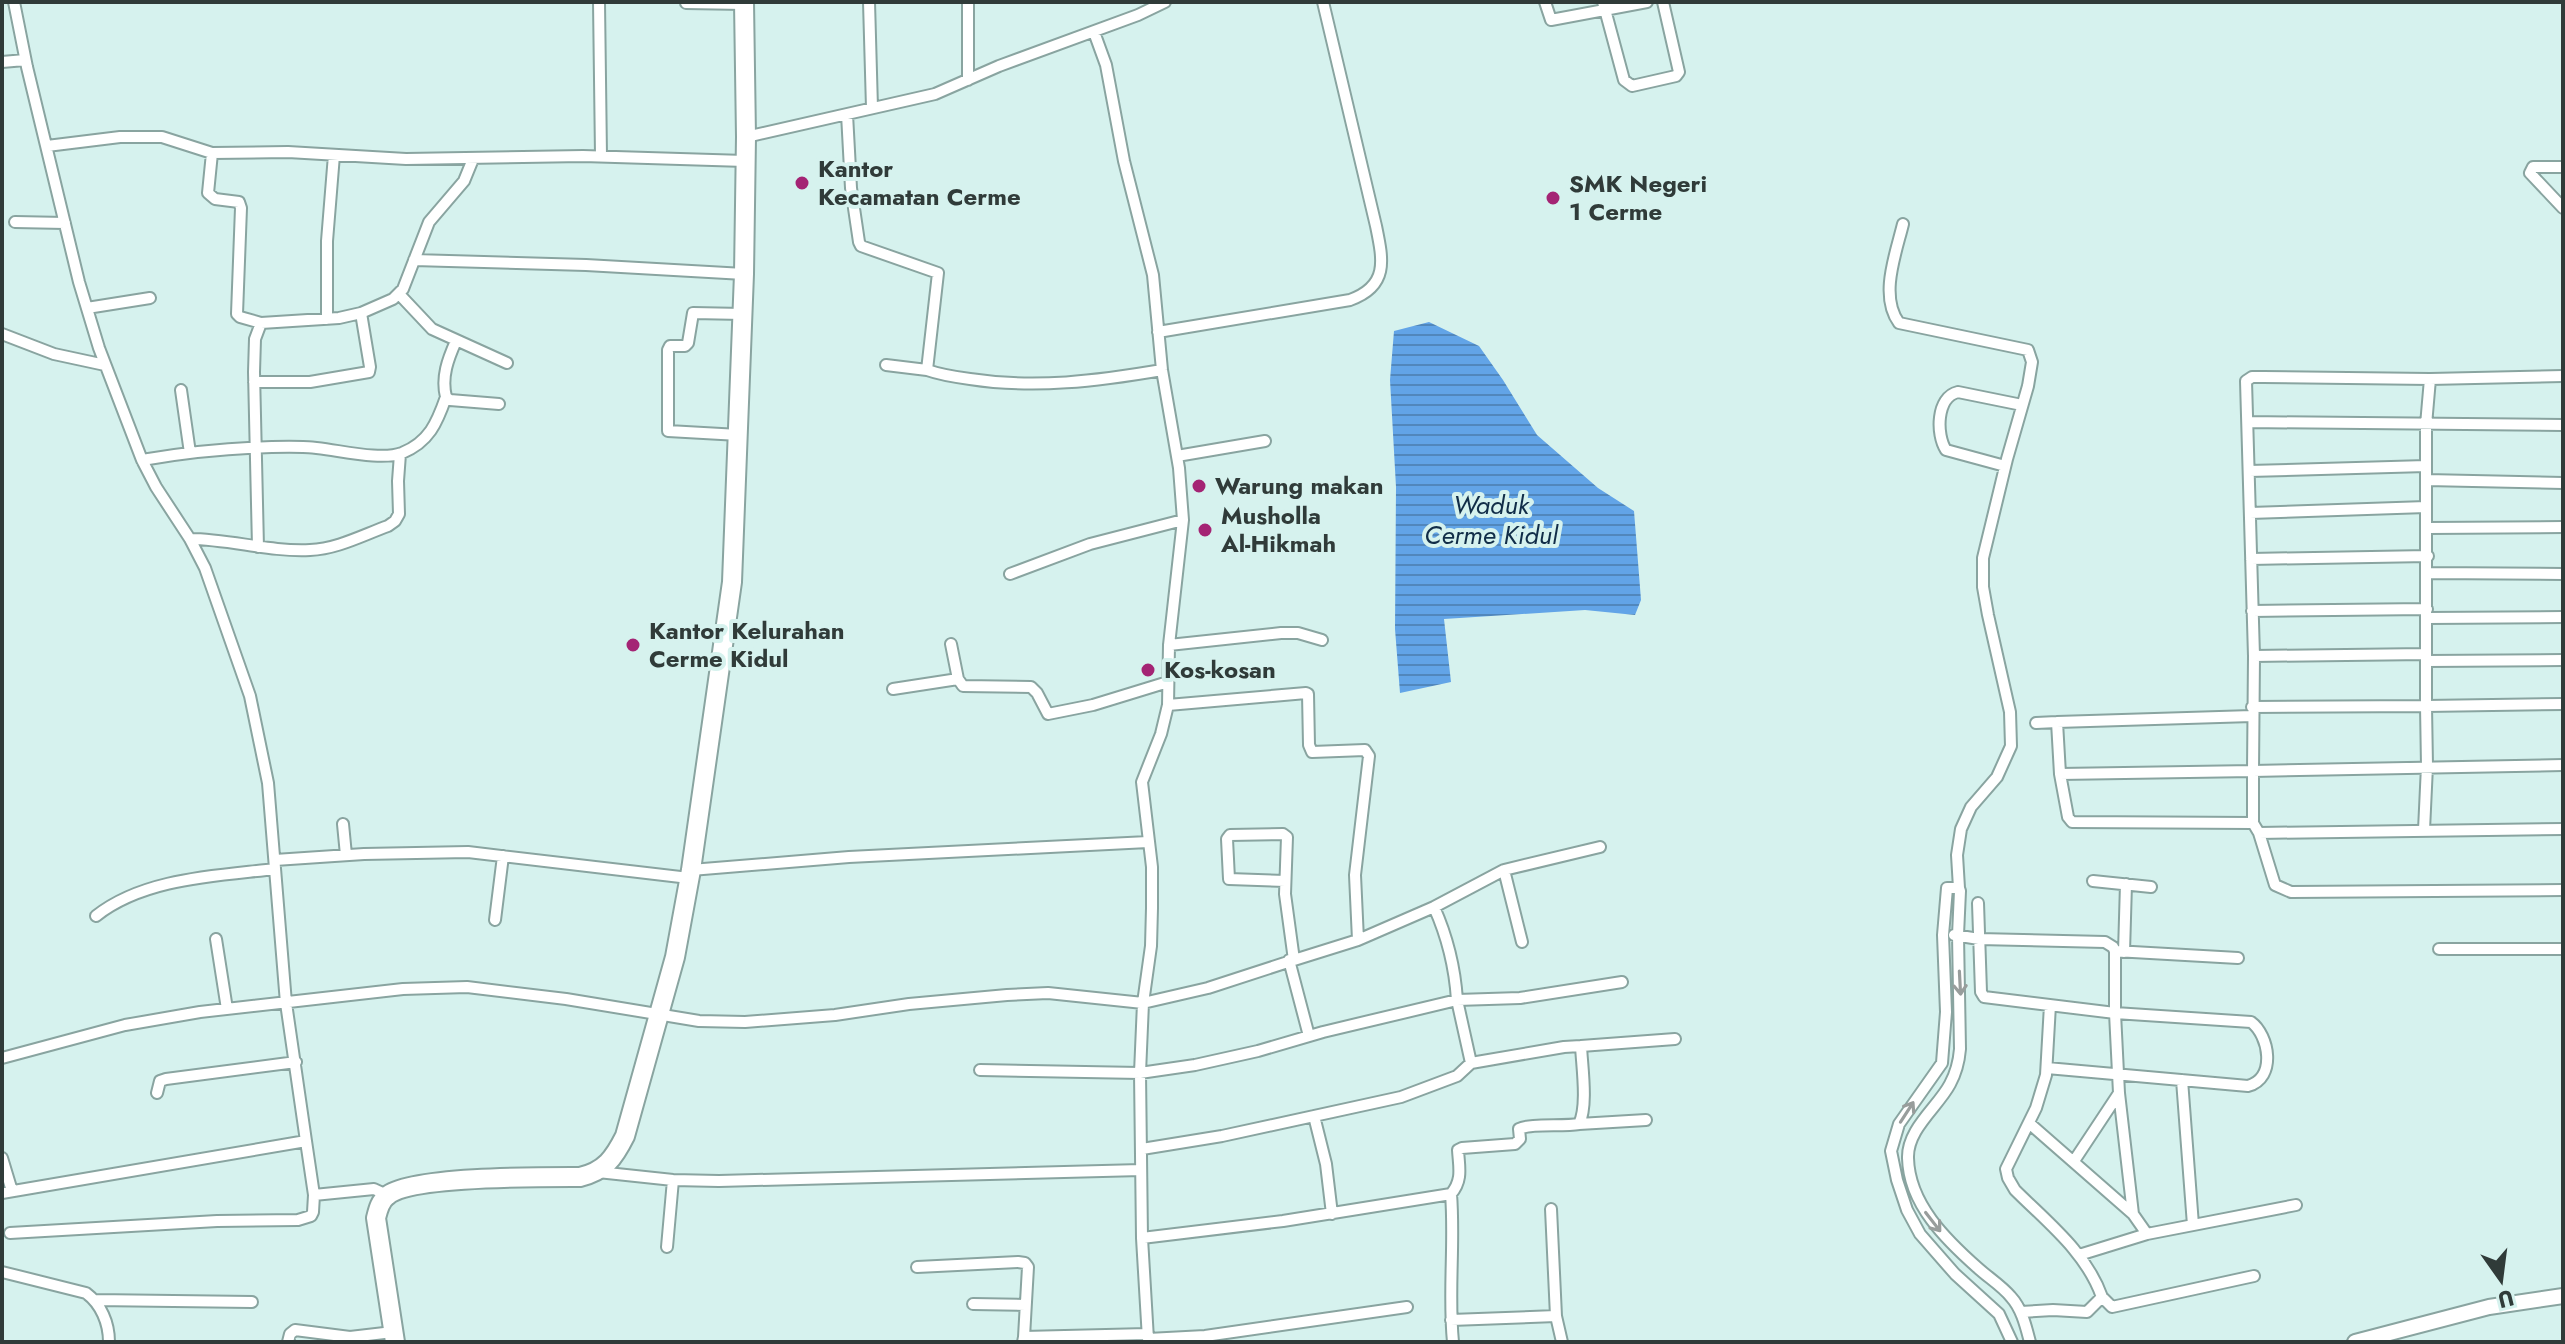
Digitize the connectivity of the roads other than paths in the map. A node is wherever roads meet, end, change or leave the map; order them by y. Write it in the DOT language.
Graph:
graph roads {
  1 [pos="14,2"];
  2 [pos="599,2"];
  3 [pos="869,2"];
  4 [pos="968,2"];
  5 [pos="1165,2"];
  6 [pos="1323,2"];
  7 [pos="1545,2"];
  8 [pos="1647,2"];
  9 [pos="1663,2"];
  10 [pos="686,3"];
  11 [pos="744,3"];
  12 [pos="1605,6"];
  13 [pos="1094,32"];
  14 [pos="25,60"];
  15 [pos="2,62"];
  16 [pos="968,80"];
  17 [pos="872,108"];
  18 [pos="847,114"];
  19 [pos="746,137"];
  20 [pos="47,146"];
  21 [pos="212,153"];
  22 [pos="334,155"];
  23 [pos="601,156"];
  24 [pos="473,159"];
  25 [pos="745,161"];
  26 [pos="2563,167"];
  27 [pos="2563,208"];
  28 [pos="15,222"];
  29 [pos="65,223"];
  30 [pos="1903,224"];
  31 [pos="414,260"];
  32 [pos="744,274"];
  33 [pos="399,294"];
  34 [pos="150,298"];
  35 [pos="87,308"];
  36 [pos="361,313"];
  37 [pos="743,314"];
  38 [pos="327,319"];
  39 [pos="261,323"];
  40 [pos="1158,332"];
  41 [pos="2,334"];
  42 [pos="456,341"];
  43 [pos="507,363"];
  44 [pos="105,365"];
  45 [pos="886,365"];
  46 [pos="927,370"];
  47 [pos="1162,370"];
  48 [pos="2563,376"];
  49 [pos="2430,379"];
  50 [pos="254,382"];
  51 [pos="181,390"];
  52 [pos="446,397"];
  53 [pos="499,404"];
  54 [pos="2022,405"];
  55 [pos="2248,422"];
  56 [pos="2426,425"];
  57 [pos="2563,425"];
  58 [pos="739,435"];
  59 [pos="1265,441"];
  60 [pos="255,447"];
  61 [pos="190,453"];
  62 [pos="400,454"];
  63 [pos="1177,456"];
  64 [pos="142,460"];
  65 [pos="2005,466"];
  66 [pos="2426,466"];
  67 [pos="2249,471"];
  68 [pos="2427,480"];
  69 [pos="2563,483"];
  70 [pos="2426,507"];
  71 [pos="2250,513"];
  72 [pos="1183,520"];
  73 [pos="2563,527"];
  74 [pos="2428,528"];
  75 [pos="190,539"];
  76 [pos="258,547"];
  77 [pos="2428,556"];
  78 [pos="2251,559"];
  79 [pos="2428,573"];
  80 [pos="1010,574"];
  81 [pos="2563,574"];
  82 [pos="2252,611"];
  83 [pos="2427,613"];
  84 [pos="2563,617"];
  85 [pos="1322,640"];
  86 [pos="951,644"];
  87 [pos="1169,645"];
  88 [pos="2254,656"];
  89 [pos="2426,658"];
  90 [pos="2563,660"];
  91 [pos="958,679"];
  92 [pos="1168,682"];
  93 [pos="893,689"];
  94 [pos="2563,704"];
  95 [pos="1168,705"];
  96 [pos="2426,706"];
  97 [pos="2252,712"];
  98 [pos="2057,722"];
  99 [pos="2036,723"];
  100 [pos="2563,765"];
  101 [pos="2427,766"];
  102 [pos="2253,771"];
  103 [pos="2060,774"];
  104 [pos="343,824"];
  105 [pos="2256,828"];
  106 [pos="2563,829"];
  107 [pos="2424,830"];
  108 [pos="1148,842"];
  109 [pos="1600,847"];
  110 [pos="346,855"];
  111 [pos="503,856"];
  112 [pos="275,864"];
  113 [pos="1504,870"];
  114 [pos="690,874"];
  115 [pos="1285,881"];
  116 [pos="2093,881"];
  117 [pos="2126,884"];
  118 [pos="2151,887"];
  119 [pos="1959,888"];
  120 [pos="2563,890"];
  121 [pos="1978,903"];
  122 [pos="1434,907"];
  123 [pos="96,916"];
  124 [pos="495,920"];
  125 [pos="1943,935"];
  126 [pos="1958,935"];
  127 [pos="216,939"];
  128 [pos="1979,939"];
  129 [pos="1358,940"];
  130 [pos="1522,942"];
  131 [pos="2439,949"];
  132 [pos="2563,949"];
  133 [pos="2119,951"];
  134 [pos="2238,958"];
  135 [pos="1292,960"];
  136 [pos="1622,982"];
  137 [pos="1457,1000"];
  138 [pos="286,1003"];
  139 [pos="1143,1003"];
  140 [pos="2050,1005"];
  141 [pos="227,1009"];
  142 [pos="2115,1013"];
  143 [pos="660,1015"];
  144 [pos="1309,1036"];
  145 [pos="1675,1039"];
  146 [pos="1581,1046"];
  147 [pos="2,1058"];
  148 [pos="296,1062"];
  149 [pos="1471,1063"];
  150 [pos="2047,1068"];
  151 [pos="980,1070"];
  152 [pos="1140,1073"];
  153 [pos="2120,1074"];
  154 [pos="2182,1080"];
  155 [pos="157,1093"];
  156 [pos="2119,1093"];
  157 [pos="1314,1116"];
  158 [pos="1646,1120"];
  159 [pos="2029,1123"];
  160 [pos="1579,1124"];
  161 [pos="306,1141"];
  162 [pos="1142,1149"];
  163 [pos="1891,1151"];
  164 [pos="1907,1156"];
  165 [pos="2,1158"];
  166 [pos="2074,1161"];
  167 [pos="1141,1170"];
  168 [pos="598,1172"];
  169 [pos="673,1180"];
  170 [pos="7,1192"];
  171 [pos="1451,1194"];
  172 [pos="314,1195"];
  173 [pos="387,1195"];
  174 [pos="2296,1205"];
  175 [pos="1551,1209"];
  176 [pos="1332,1214"];
  177 [pos="2133,1214"];
  178 [pos="2193,1225"];
  179 [pos="10,1233"];
  180 [pos="2147,1234"];
  181 [pos="1142,1238"];
  182 [pos="1954,1245"];
  183 [pos="667,1247"];
  184 [pos="2079,1255"];
  185 [pos="1940,1258"];
  186 [pos="1973,1264"];
  187 [pos="917,1267"];
  188 [pos="2,1272"];
  189 [pos="2254,1276"];
  190 [pos="1959,1277"];
  191 [pos="2563,1296"];
  192 [pos="2102,1297"];
  193 [pos="95,1300"];
  194 [pos="252,1302"];
  195 [pos="973,1304"];
  196 [pos="1025,1305"];
  197 [pos="1407,1307"];
  198 [pos="2021,1312"];
  199 [pos="1556,1316"];
  200 [pos="1451,1320"];
  201 [pos="1147,1334"];
  202 [pos="394,1337"];
  203 [pos="1204,1339"];
  204 [pos="1023,1340"];
  205 [pos="109,1342"];
  206 [pos="288,1342"];
  207 [pos="1453,1342"];
  208 [pos="1562,1342"];
  209 [pos="2012,1342"];
  210 [pos="2030,1342"];
  211 [pos="2355,1342"];
  1 -- 14 [label="street"];
  2 -- 23 [label="street"];
  3 -- 17 [label="street"];
  4 -- 16 [label="street"];
  5 -- 13 [label="street"];
  6 -- 40 [label="street"];
  7 -- 12 [label="street"];
  8 -- 12 [label="street"];
  9 -- 12 [label="street"];
  10 -- 11 [label="street"];
  11 -- 19 [label="highway"];
  13 -- 16 [label="street"];
  13 -- 40 [label="street"];
  14 -- 15 [label="street"];
  14 -- 20 [label="street"];
  16 -- 17 [label="street"];
  17 -- 18 [label="street"];
  18 -- 19 [label="street"];
  18 -- 46 [label="street"];
  19 -- 25 [label="highway"];
  20 -- 21 [label="street"];
  20 -- 29 [label="street"];
  21 -- 22 [label="street"];
  21 -- 39 [label="street"];
  22 -- 24 [label="street"];
  22 -- 38 [label="street"];
  23 -- 24 [label="street"];
  23 -- 25 [label="street"];
  24 -- 31 [label="street"];
  25 -- 32 [label="highway"];
  26 -- 27 [label="street"];
  28 -- 29 [label="street"];
  29 -- 35 [label="street"];
  30 -- 54 [label="street"];
  31 -- 32 [label="street"];
  31 -- 33 [label="street"];
  32 -- 37 [label="highway"];
  33 -- 36 [label="street"];
  33 -- 42 [label="street"];
  34 -- 35 [label="street"];
  35 -- 44 [label="street"];
  36 -- 38 [label="street"];
  36 -- 50 [label="street"];
  37 -- 58 [label="highway"];
  37 -- 58 [label="street"];
  38 -- 39 [label="street"];
  39 -- 50 [label="street"];
  40 -- 47 [label="street"];
  41 -- 44 [label="street"];
  42 -- 43 [label="street"];
  42 -- 52 [label="street"];
  44 -- 64 [label="street"];
  45 -- 46 [label="street"];
  46 -- 47 [label="street"];
  47 -- 63 [label="street"];
  48 -- 49 [label="street"];
  49 -- 55 [label="street"];
  49 -- 56 [label="street"];
  50 -- 60 [label="street"];
  51 -- 61 [label="street"];
  52 -- 53 [label="street"];
  52 -- 62 [label="street"];
  54 -- 65 [label="street"];
  54 -- 65 [label="street"];
  55 -- 56 [label="street"];
  55 -- 67 [label="street"];
  56 -- 57 [label="street"];
  56 -- 66 [label="street"];
  58 -- 114 [label="highway"];
  59 -- 63 [label="street"];
  60 -- 61 [label="street"];
  60 -- 62 [label="street"];
  60 -- 76 [label="street"];
  61 -- 64 [label="street"];
  62 -- 76 [label="street"];
  63 -- 72 [label="street"];
  64 -- 75 [label="street"];
  65 -- 119 [label="street"];
  66 -- 67 [label="street"];
  66 -- 68 [label="street"];
  67 -- 71 [label="street"];
  68 -- 69 [label="street"];
  68 -- 70 [label="street"];
  70 -- 71 [label="street"];
  70 -- 74 [label="street"];
  71 -- 78 [label="street"];
  72 -- 80 [label="street"];
  72 -- 87 [label="street"];
  73 -- 74 [label="street"];
  74 -- 77 [label="street"];
  75 -- 76 [label="street"];
  75 -- 112 [label="street"];
  77 -- 78 [label="street"];
  77 -- 79 [label="street"];
  78 -- 82 [label="street"];
  79 -- 81 [label="street"];
  79 -- 83 [label="street"];
  82 -- 83 [label="street"];
  82 -- 88 [label="street"];
  83 -- 84 [label="street"];
  83 -- 89 [label="street"];
  85 -- 87 [label="street"];
  86 -- 91 [label="street"];
  87 -- 92 [label="street"];
  88 -- 89 [label="street"];
  88 -- 97 [label="street"];
  89 -- 90 [label="street"];
  89 -- 96 [label="street"];
  91 -- 92 [label="street"];
  91 -- 93 [label="street"];
  92 -- 95 [label="street"];
  94 -- 96 [label="street"];
  95 -- 108 [label="street"];
  95 -- 129 [label="street"];
  96 -- 97 [label="street"];
  96 -- 101 [label="street"];
  97 -- 98 [label="street"];
  97 -- 102 [label="street"];
  98 -- 99 [label="street"];
  98 -- 103 [label="street"];
  100 -- 101 [label="street"];
  101 -- 102 [label="street"];
  101 -- 107 [label="street"];
  102 -- 103 [label="street"];
  102 -- 105 [label="street"];
  103 -- 105 [label="street"];
  104 -- 110 [label="street"];
  105 -- 107 [label="street"];
  105 -- 120 [label="street"];
  106 -- 107 [label="street"];
  108 -- 114 [label="street"];
  108 -- 139 [label="street"];
  109 -- 113 [label="street"];
  110 -- 111 [label="street"];
  110 -- 112 [label="street"];
  111 -- 114 [label="street"];
  111 -- 124 [label="street"];
  112 -- 123 [label="street"];
  112 -- 138 [label="street"];
  113 -- 122 [label="street"];
  113 -- 130 [label="street"];
  114 -- 143 [label="highway"];
  115 -- 115 [label="street"];
  115 -- 135 [label="street"];
  116 -- 117 [label="street"];
  117 -- 118 [label="street"];
  117 -- 133 [label="street"];
  119 -- 125 [label="street"];
  119 -- 126 [label="street"];
  121 -- 128 [label="street"];
  122 -- 129 [label="street"];
  122 -- 137 [label="street"];
  125 -- 126 [label="street"];
  163 -- 125 [label="street, one-way"];
  126 -- 128 [label="street"];
  126 -- 164 [label="street, one-way"];
  127 -- 141 [label="street"];
  128 -- 133 [label="street"];
  128 -- 140 [label="street"];
  129 -- 135 [label="street"];
  131 -- 132 [label="street"];
  133 -- 134 [label="street"];
  133 -- 142 [label="street"];
  135 -- 139 [label="street"];
  135 -- 144 [label="street"];
  136 -- 137 [label="street"];
  137 -- 144 [label="street"];
  137 -- 149 [label="street"];
  138 -- 141 [label="street"];
  138 -- 143 [label="street"];
  138 -- 148 [label="street"];
  139 -- 143 [label="street"];
  139 -- 152 [label="street"];
  140 -- 142 [label="street"];
  140 -- 150 [label="street"];
  141 -- 147 [label="street"];
  142 -- 153 [label="street"];
  142 -- 154 [label="street"];
  143 -- 168 [label="highway"];
  144 -- 152 [label="street"];
  145 -- 146 [label="street"];
  146 -- 149 [label="street"];
  146 -- 160 [label="street"];
  148 -- 155 [label="street"];
  148 -- 161 [label="street"];
  149 -- 157 [label="street"];
  150 -- 153 [label="street"];
  150 -- 159 [label="street"];
  151 -- 152 [label="street"];
  152 -- 162 [label="street"];
  153 -- 154 [label="street"];
  153 -- 156 [label="street"];
  154 -- 178 [label="street"];
  156 -- 166 [label="street"];
  156 -- 177 [label="street"];
  157 -- 162 [label="street"];
  157 -- 176 [label="street"];
  158 -- 160 [label="street"];
  159 -- 166 [label="street"];
  159 -- 184 [label="street"];
  160 -- 171 [label="street"];
  161 -- 170 [label="street"];
  161 -- 172 [label="street"];
  162 -- 167 [label="street"];
  163 -- 164 [label="street"];
  163 -- 185 [label="street"];
  164 -- 182 [label="street, one-way"];
  165 -- 170 [label="street"];
  166 -- 177 [label="street"];
  167 -- 169 [label="street"];
  167 -- 181 [label="street"];
  168 -- 169 [label="street"];
  168 -- 173 [label="highway"];
  169 -- 183 [label="street"];
  171 -- 176 [label="street"];
  171 -- 200 [label="street"];
  172 -- 173 [label="street"];
  172 -- 179 [label="street"];
  173 -- 202 [label="highway"];
  174 -- 178 [label="street"];
  175 -- 199 [label="street"];
  176 -- 181 [label="street"];
  177 -- 180 [label="street"];
  178 -- 180 [label="street"];
  180 -- 184 [label="street"];
  181 -- 201 [label="street"];
  182 -- 185 [label="street"];
  182 -- 186 [label="street"];
  184 -- 192 [label="street"];
  185 -- 190 [label="street"];
  186 -- 190 [label="street"];
  186 -- 198 [label="street"];
  187 -- 196 [label="street"];
  188 -- 193 [label="street"];
  189 -- 192 [label="street"];
  190 -- 209 [label="street"];
  191 -- 211 [label="main road"];
  192 -- 198 [label="street"];
  193 -- 194 [label="street"];
  193 -- 205 [label="street"];
  195 -- 196 [label="street"];
  196 -- 204 [label="street"];
  197 -- 203 [label="street"];
  198 -- 210 [label="street"];
  199 -- 200 [label="street"];
  199 -- 208 [label="street"];
  200 -- 207 [label="street"];
  201 -- 203 [label="street"];
  201 -- 204 [label="street"];
  202 -- 206 [label="street"];
}
